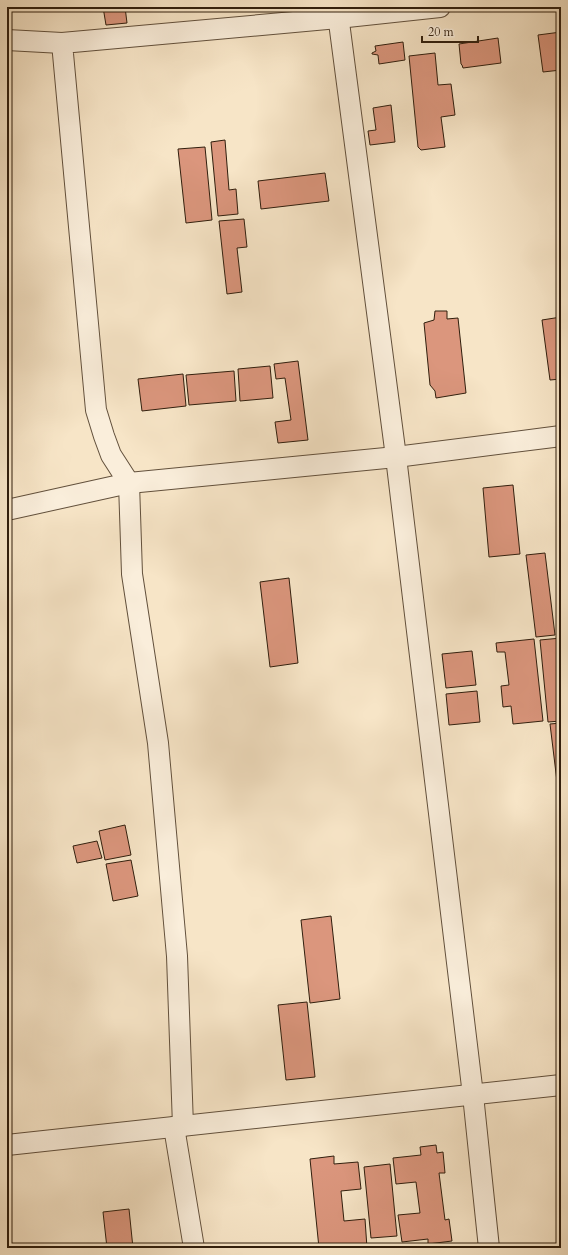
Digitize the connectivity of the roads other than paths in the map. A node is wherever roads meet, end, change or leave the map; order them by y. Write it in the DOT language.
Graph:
graph roads {
  1 [pos="440,7"];
  2 [pos="337,12"];
  3 [pos="7,40"];
  4 [pos="62,43"];
  5 [pos="561,436"];
  6 [pos="396,457"];
  7 [pos="129,483"];
  8 [pos="7,510"];
  9 [pos="561,1085"];
  10 [pos="473,1095"];
  11 [pos="178,1126"];
  12 [pos="7,1145"];
  13 [pos="194,1248"];
  14 [pos="489,1248"];
  1 -- 2 [label="street"];
  2 -- 4 [label="street"];
  2 -- 6 [label="street"];
  3 -- 4 [label="street"];
  4 -- 7 [label="street"];
  5 -- 6 [label="street"];
  6 -- 7 [label="street"];
  6 -- 10 [label="street"];
  7 -- 8 [label="street"];
  7 -- 11 [label="street"];
  9 -- 10 [label="street"];
  10 -- 11 [label="street"];
  10 -- 14 [label="street"];
  11 -- 12 [label="street"];
  11 -- 13 [label="street"];
}
